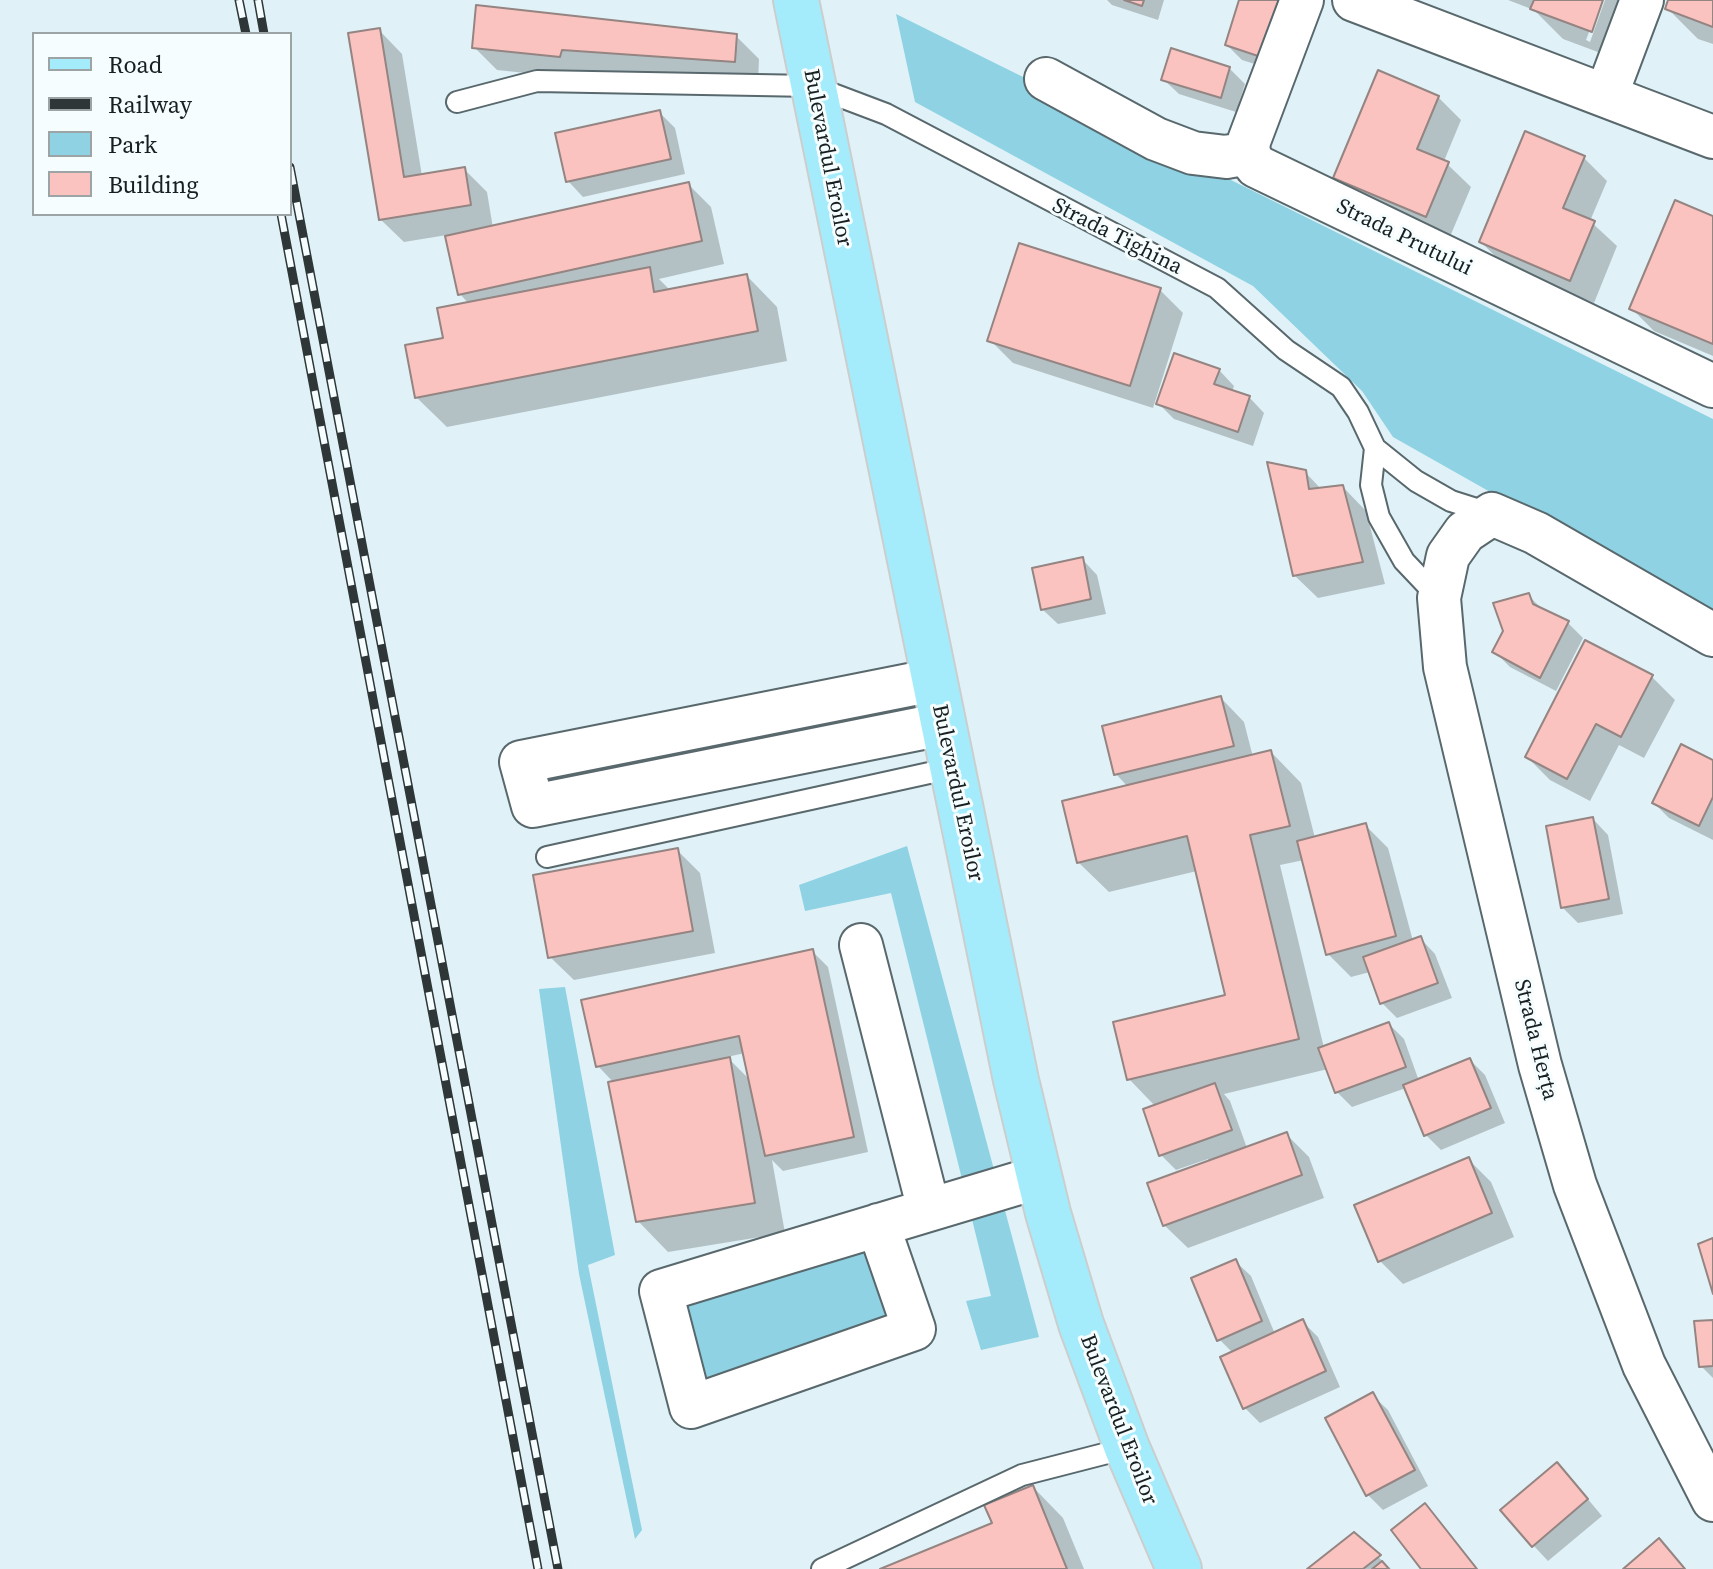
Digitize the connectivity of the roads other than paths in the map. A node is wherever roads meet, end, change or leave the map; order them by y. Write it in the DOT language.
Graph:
graph roads {
  1 [pos="796,0"];
  2 [pos="1302,0"];
  3 [pos="1354,0"];
  4 [pos="1642,0"];
  5 [pos="1046,79"];
  6 [pos="812,86"];
  7 [pos="1606,96"];
  8 [pos="457,102"];
  9 [pos="1713,137"];
  10 [pos="1248,153"];
  11 [pos="1713,386"];
  12 [pos="1375,448"];
  13 [pos="1492,514"];
  14 [pos="1439,598"];
  15 [pos="1713,635"];
  16 [pos="934,680"];
  17 [pos="943,724"];
  18 [pos="952,768"];
  19 [pos="547,857"];
  20 [pos="861,945"];
  21 [pos="1039,1177"];
  22 [pos="929,1210"];
  23 [pos="878,1225"];
  24 [pos="1127,1448"];
  25 [pos="1713,1500"];
  26 [pos="822,1569"];
  27 [pos="1179,1569"];
  1 -- 6 [label="main road, Bulevardul Eroilor"];
  2 -- 10 [label="street"];
  3 -- 7 [label="street"];
  4 -- 7 [label="street"];
  5 -- 10 [label="street"];
  6 -- 8 [label="lane, Strada Tighina"];
  6 -- 12 [label="lane, Strada Tighina"];
  6 -- 16 [label="main road, Bulevardul Eroilor"];
  7 -- 9 [label="street"];
  10 -- 11 [label="street, Strada Prutului"];
  12 -- 13 [label="lane"];
  12 -- 14 [label="lane"];
  13 -- 14 [label="street, Strada Herța"];
  13 -- 15 [label="street"];
  14 -- 25 [label="street, Strada Herța"];
  16 -- 17 [label="main road, Bulevardul Eroilor"];
  16 -- 17 [label="street"];
  17 -- 18 [label="main road, Bulevardul Eroilor"];
  18 -- 19 [label="lane"];
  18 -- 21 [label="main road, Bulevardul Eroilor"];
  20 -- 22 [label="street"];
  21 -- 22 [label="street"];
  21 -- 24 [label="main road, Bulevardul Eroilor"];
  22 -- 23 [label="street"];
  23 -- 23 [label="street"];
  24 -- 26 [label="lane"];
  24 -- 27 [label="main road, Bulevardul Eroilor"];
}
